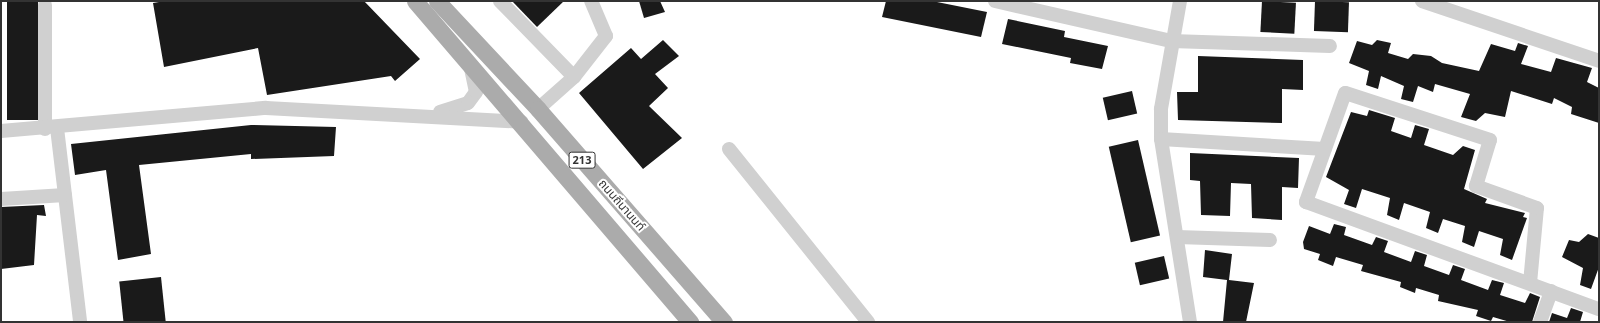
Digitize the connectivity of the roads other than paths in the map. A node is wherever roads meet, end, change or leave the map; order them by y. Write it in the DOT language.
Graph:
graph roads {
  1 [pos="415,1"];
  2 [pos="437,1"];
  3 [pos="500,1"];
  4 [pos="591,1"];
  5 [pos="995,1"];
  6 [pos="1180,1"];
  7 [pos="1422,1"];
  8 [pos="45,5"];
  9 [pos="1171,41"];
  10 [pos="1330,46"];
  11 [pos="468,59"];
  12 [pos="1599,62"];
  13 [pos="574,76"];
  14 [pos="538,109"];
  15 [pos="415,115"];
  16 [pos="522,122"];
  17 [pos="51,128"];
  18 [pos="1,131"];
  19 [pos="1161,138"];
  20 [pos="729,149"];
  21 [pos="1325,149"];
  22 [pos="65,195"];
  23 [pos="1,199"];
  24 [pos="1177,237"];
  25 [pos="1270,240"];
  26 [pos="1530,283"];
  27 [pos="1551,291"];
  28 [pos="1599,309"];
  29 [pos="80,322"];
  30 [pos="690,322"];
  31 [pos="724,322"];
  32 [pos="868,322"];
  33 [pos="1190,322"];
  34 [pos="1540,322"];
  1 -- 11 [label="main road, ถนนถีนานนท์ / 213"];
  2 -- 14 [label="main road, ถนนถีนานนท์ / 213"];
  3 -- 13 [label="street"];
  4 -- 13 [label="street"];
  5 -- 9 [label="street"];
  6 -- 9 [label="street"];
  7 -- 12 [label="street"];
  8 -- 17 [label="street"];
  9 -- 10 [label="street"];
  9 -- 19 [label="street"];
  11 -- 15 [label="street"];
  11 -- 16 [label="main road, ถนนถีนานนท์ / 213"];
  13 -- 14 [label="street"];
  14 -- 31 [label="main road, ถนนถีนานนท์ / 213"];
  15 -- 16 [label="street"];
  15 -- 17 [label="street"];
  16 -- 30 [label="main road, ถนนถีนานนท์ / 213"];
  17 -- 18 [label="street"];
  17 -- 22 [label="street"];
  19 -- 21 [label="street"];
  19 -- 24 [label="street"];
  20 -- 32 [label="street"];
  21 -- 26 [label="street"];
  21 -- 26 [label="street"];
  22 -- 23 [label="street"];
  22 -- 29 [label="street"];
  24 -- 25 [label="street"];
  24 -- 33 [label="street"];
  26 -- 27 [label="street"];
  27 -- 28 [label="street"];
  27 -- 34 [label="street"];
}
